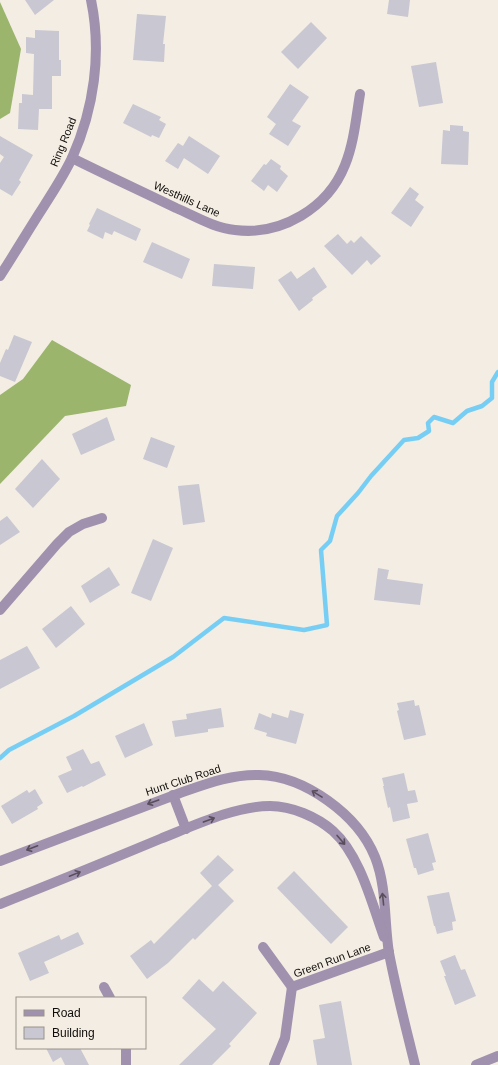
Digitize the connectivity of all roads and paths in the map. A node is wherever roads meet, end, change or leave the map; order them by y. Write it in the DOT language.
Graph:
graph roads {
  1 [pos="91,0"];
  2 [pos="360,94"];
  3 [pos="72,158"];
  4 [pos="0,276"];
  5 [pos="102,518"];
  6 [pos="0,610"];
  7 [pos="173,795"];
  8 [pos="186,829"];
  9 [pos="0,861"];
  10 [pos="0,904"];
  11 [pos="262,946"];
  12 [pos="389,952"];
  13 [pos="104,987"];
  14 [pos="292,987"];
  15 [pos="109,997"];
  16 [pos="126,1049"];
  17 [pos="498,1056"];
  18 [pos="126,1065"];
  19 [pos="274,1065"];
  20 [pos="415,1065"];
  21 [pos="476,1065"];
  1 -- 3 [label="street, Ring Road"];
  2 -- 3 [label="street, Westhills Lane"];
  3 -- 4 [label="street, Ring Road"];
  5 -- 6 [label="street"];
  7 -- 8 [label="street"];
  7 -- 9 [label="street, Hunt Club Road, one-way"];
  12 -- 7 [label="street, Hunt Club Road, one-way"];
  10 -- 8 [label="street, Hunt Club Road, one-way"];
  8 -- 12 [label="street, Hunt Club Road, one-way"];
  11 -- 14 [label="street"];
  12 -- 14 [label="street, Green Run Lane"];
  12 -- 20 [label="street, Hunt Club Road"];
  13 -- 15 [label="street"];
  14 -- 19 [label="street, Green Run Lane"];
  16 -- 18 [label="street"];
  17 -- 21 [label="street"];
}
